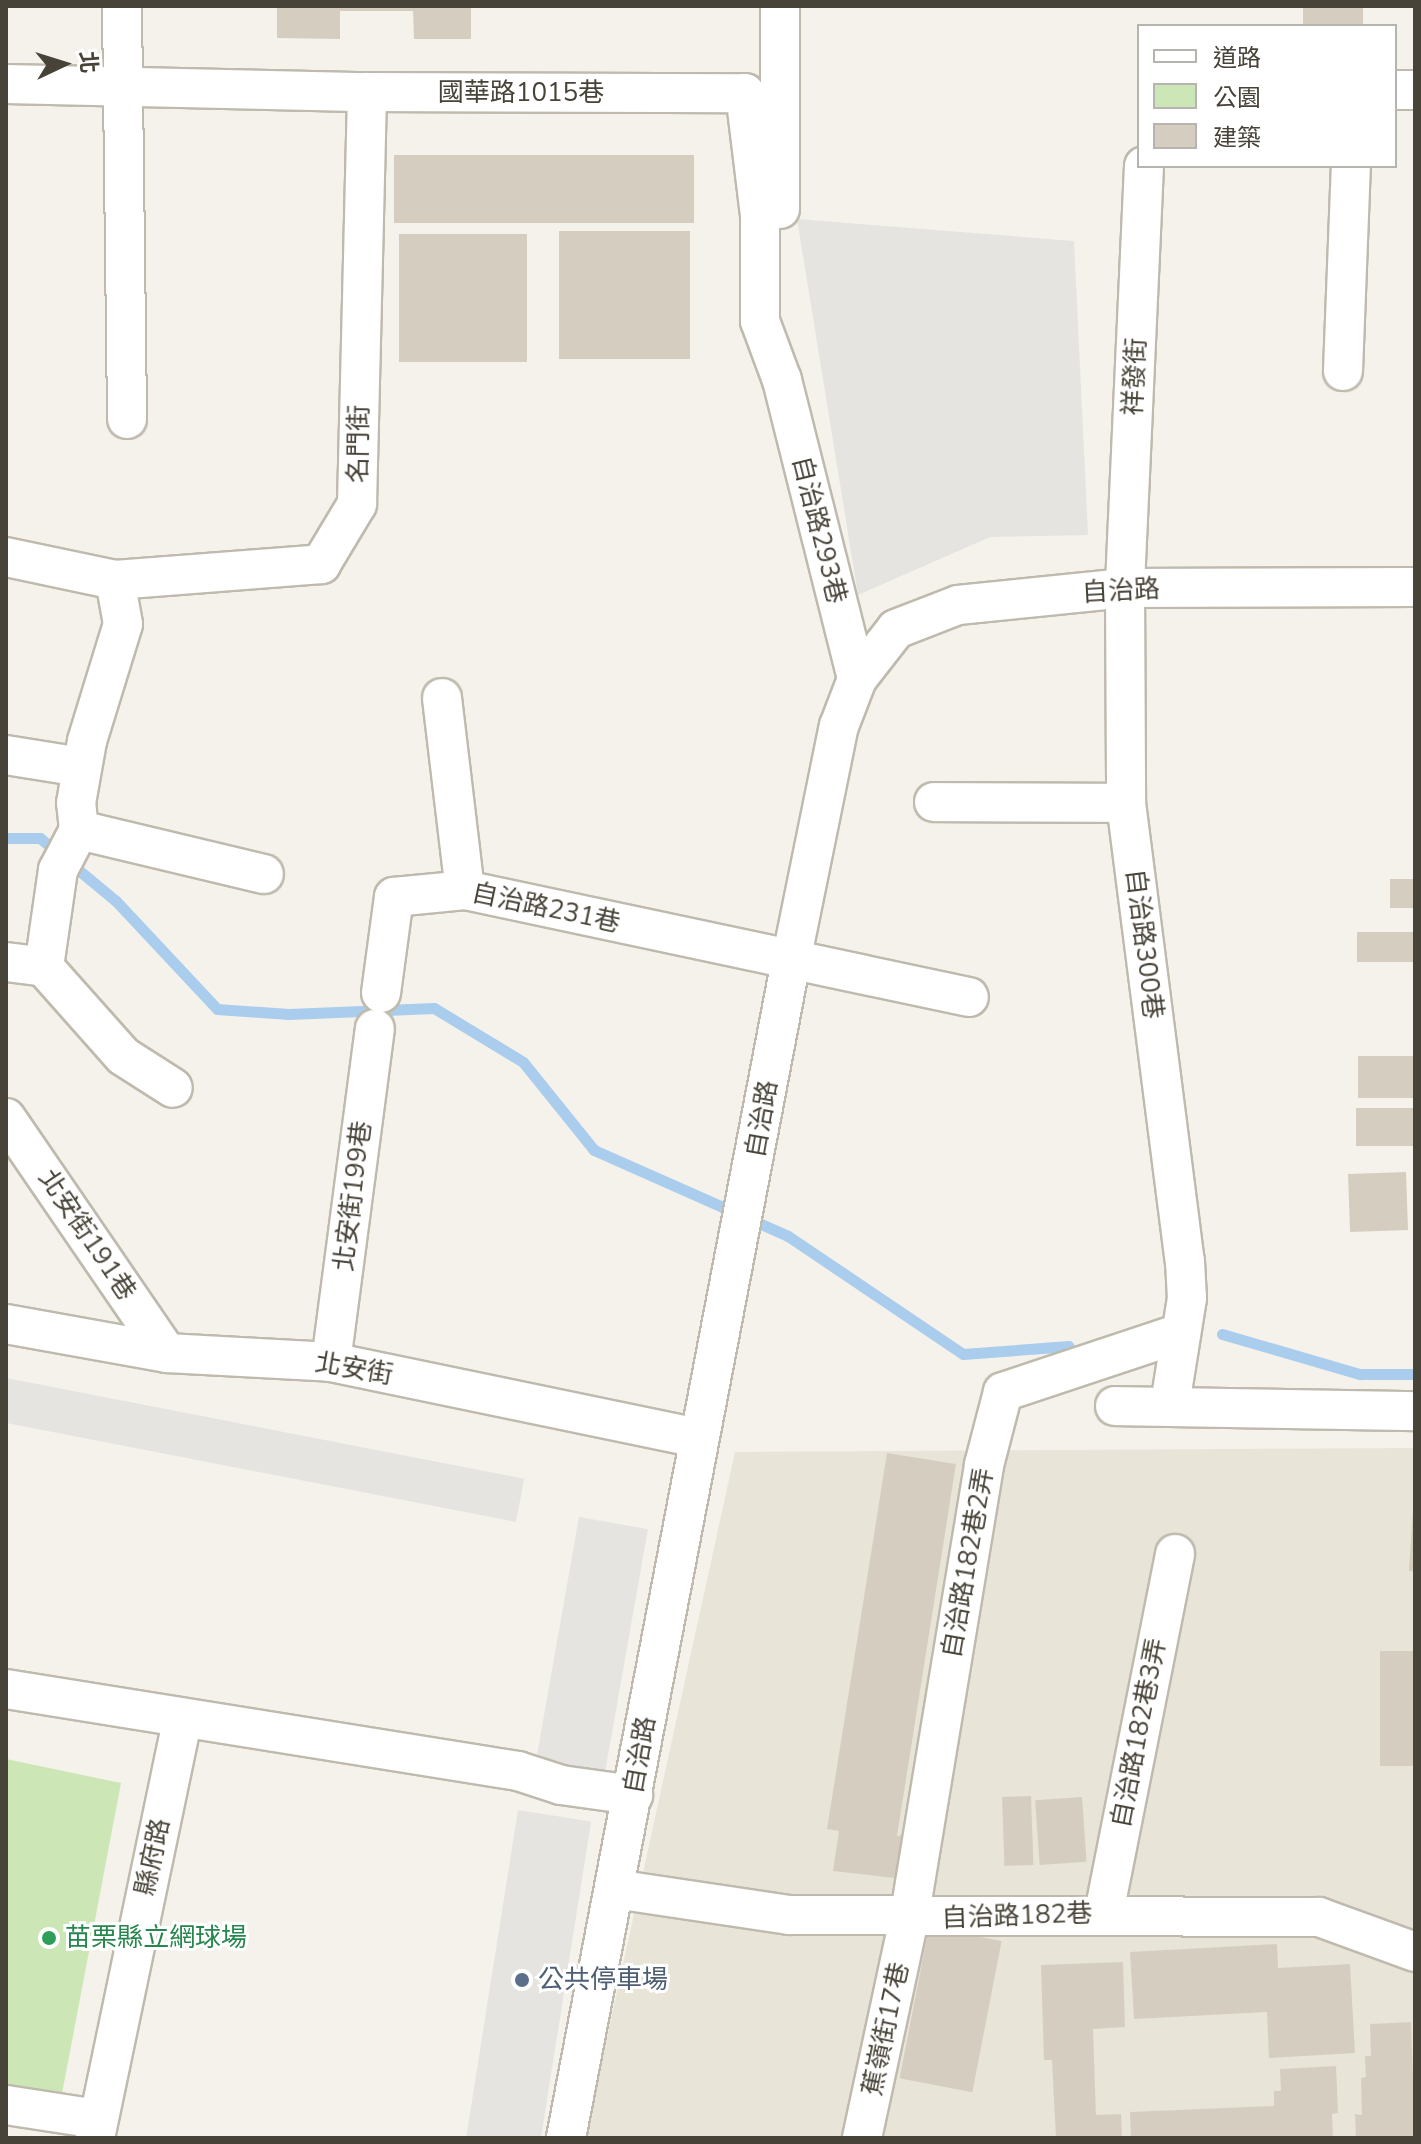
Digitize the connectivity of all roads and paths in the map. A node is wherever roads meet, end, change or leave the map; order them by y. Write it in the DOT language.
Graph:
graph roads {
  1 [pos="122,6"];
  2 [pos="780,6"];
  3 [pos="123,83"];
  4 [pos="6,84"];
  5 [pos="367,92"];
  6 [pos="1144,168"];
  7 [pos="1351,168"];
  8 [pos="1343,371"];
  9 [pos="782,380"];
  10 [pos="127,419"];
  11 [pos="6,557"];
  12 [pos="115,580"];
  13 [pos="1415,587"];
  14 [pos="1125,588"];
  15 [pos="857,679"];
  16 [pos="442,698"];
  17 [pos="6,755"];
  18 [pos="81,767"];
  19 [pos="934,802"];
  20 [pos="1126,803"];
  21 [pos="68,850"];
  22 [pos="264,874"];
  23 [pos="465,890"];
  24 [pos="791,961"];
  25 [pos="6,962"];
  26 [pos="44,967"];
  27 [pos="969,997"];
  28 [pos="378,1011"];
  29 [pos="173,1088"];
  30 [pos="6,1118"];
  31 [pos="1184,1315"];
  32 [pos="6,1324"];
  33 [pos="167,1353"];
  34 [pos="331,1362"];
  35 [pos="1170,1404"];
  36 [pos="1115,1406"];
  37 [pos="1415,1411"];
  38 [pos="699,1438"];
  39 [pos="1175,1554"];
  40 [pos="6,1689"];
  41 [pos="183,1718"];
  42 [pos="633,1795"];
  43 [pos="615,1889"];
  44 [pos="1104,1913"];
  45 [pos="909,1919"];
  46 [pos="1415,1952"];
  47 [pos="6,2105"];
  48 [pos="97,2128"];
  49 [pos="566,2138"];
  50 [pos="862,2138"];
  1 -- 3 [label="street"];
  2 -- 9 [label="street"];
  3 -- 4 [label="street, 國華路1015巷"];
  3 -- 5 [label="street, 國華路1015巷"];
  3 -- 10 [label="street"];
  5 -- 9 [label="street, 國華路1015巷"];
  5 -- 12 [label="street, 名門街"];
  6 -- 14 [label="street, 祥發街"];
  7 -- 8 [label="street"];
  9 -- 15 [label="street, 自治路293巷"];
  11 -- 12 [label="street, 名門街"];
  12 -- 18 [label="street"];
  13 -- 14 [label="street, 自治路"];
  14 -- 15 [label="street, 自治路"];
  14 -- 20 [label="street, 自治路300巷"];
  15 -- 24 [label="street, 自治路"];
  16 -- 23 [label="street"];
  17 -- 18 [label="street"];
  18 -- 21 [label="street"];
  19 -- 20 [label="street"];
  20 -- 31 [label="street, 自治路300巷"];
  21 -- 22 [label="street"];
  21 -- 26 [label="street"];
  23 -- 24 [label="street, 自治路231巷"];
  23 -- 28 [label="street, 自治路231巷"];
  24 -- 27 [label="street, 自治路231巷"];
  24 -- 38 [label="street, 自治路"];
  25 -- 26 [label="street"];
  26 -- 29 [label="street"];
  28 -- 34 [label="street, 北安街199巷"];
  30 -- 33 [label="street, 北安街191巷"];
  31 -- 35 [label="street, 自治路300巷"];
  31 -- 45 [label="street, 自治路182巷2弄"];
  32 -- 33 [label="street, 北安街"];
  33 -- 34 [label="street, 北安街"];
  34 -- 38 [label="street, 北安街"];
  35 -- 36 [label="street"];
  35 -- 37 [label="street"];
  38 -- 42 [label="street, 自治路"];
  39 -- 44 [label="street, 自治路182巷3弄"];
  40 -- 41 [label="street"];
  41 -- 42 [label="street"];
  41 -- 48 [label="street, 縣府路"];
  42 -- 43 [label="street, 自治路"];
  43 -- 45 [label="street, 自治路182巷"];
  43 -- 49 [label="street, 自治路"];
  44 -- 45 [label="street, 自治路182巷"];
  44 -- 46 [label="street, 自治路182巷"];
  45 -- 50 [label="street, 蕉嶺街17巷"];
  47 -- 48 [label="street"];
}
